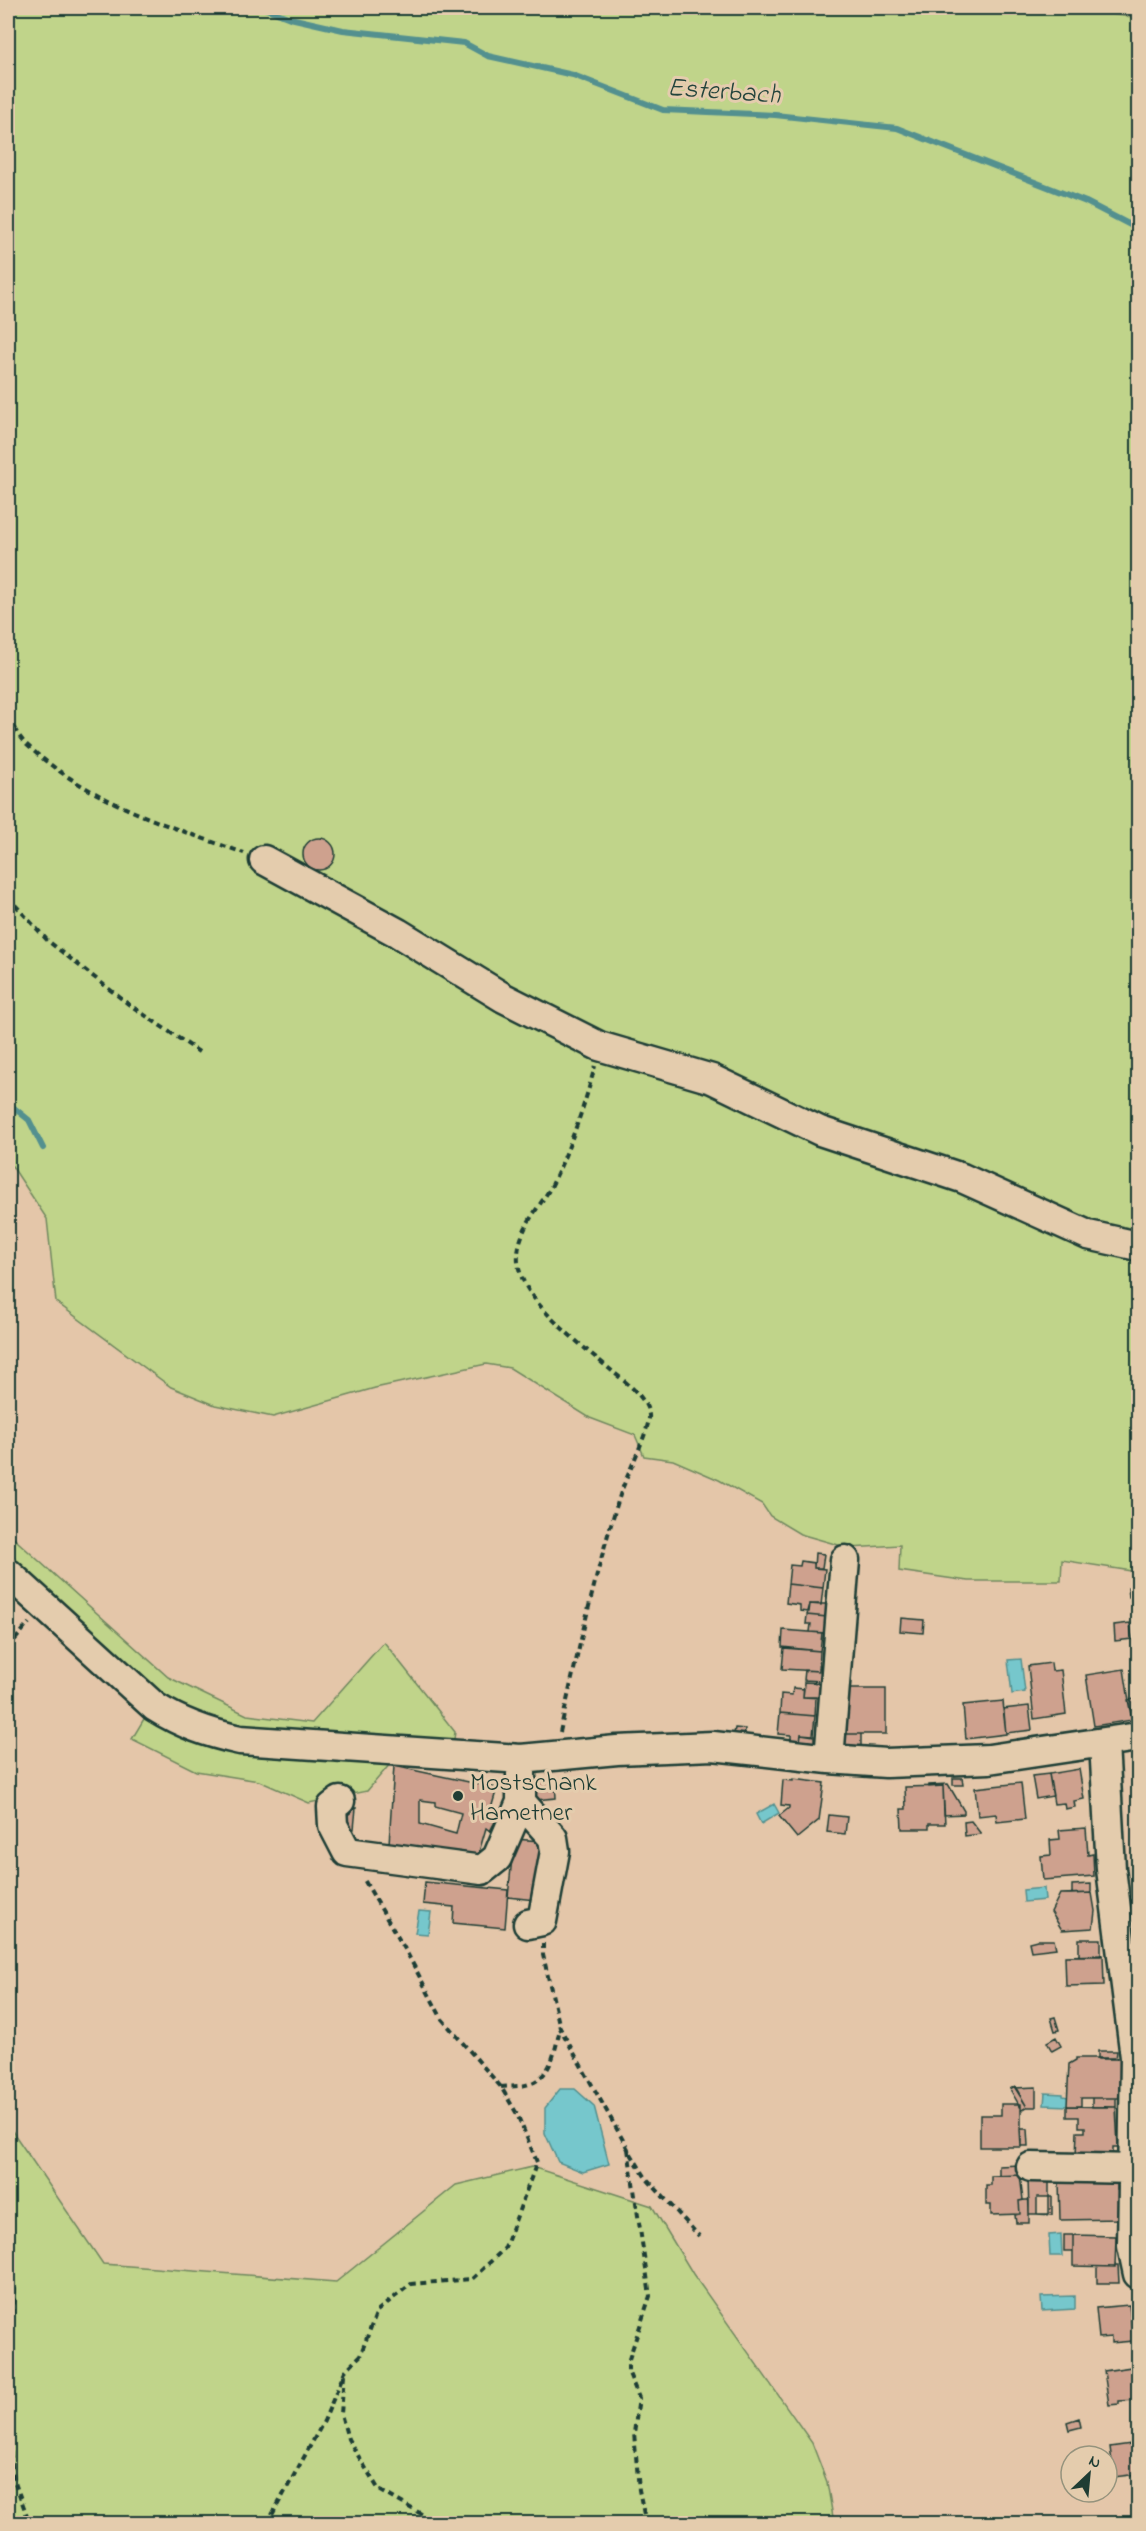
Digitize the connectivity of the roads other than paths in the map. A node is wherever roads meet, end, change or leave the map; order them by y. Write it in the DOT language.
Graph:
graph roads {
  1 [pos="264,860"];
  2 [pos="1138,1246"];
  3 [pos="845,1560"];
  4 [pos="8,1573"];
  5 [pos="1138,1737"];
  6 [pos="1104,1743"];
  7 [pos="521,1759"];
  8 [pos="829,1759"];
  9 [pos="340,1801"];
  10 [pos="520,1802"];
  11 [pos="535,1923"];
  12 [pos="1031,2167"];
  13 [pos="1136,2169"];
  14 [pos="1138,2274"];
  1 -- 2 [label="street"];
  3 -- 8 [label="street"];
  4 -- 7 [label="street"];
  5 -- 6 [label="street"];
  6 -- 8 [label="street"];
  6 -- 13 [label="street"];
  7 -- 8 [label="street"];
  7 -- 10 [label="street"];
  9 -- 10 [label="street"];
  10 -- 11 [label="street"];
  12 -- 13 [label="street"];
  13 -- 14 [label="street"];
}
